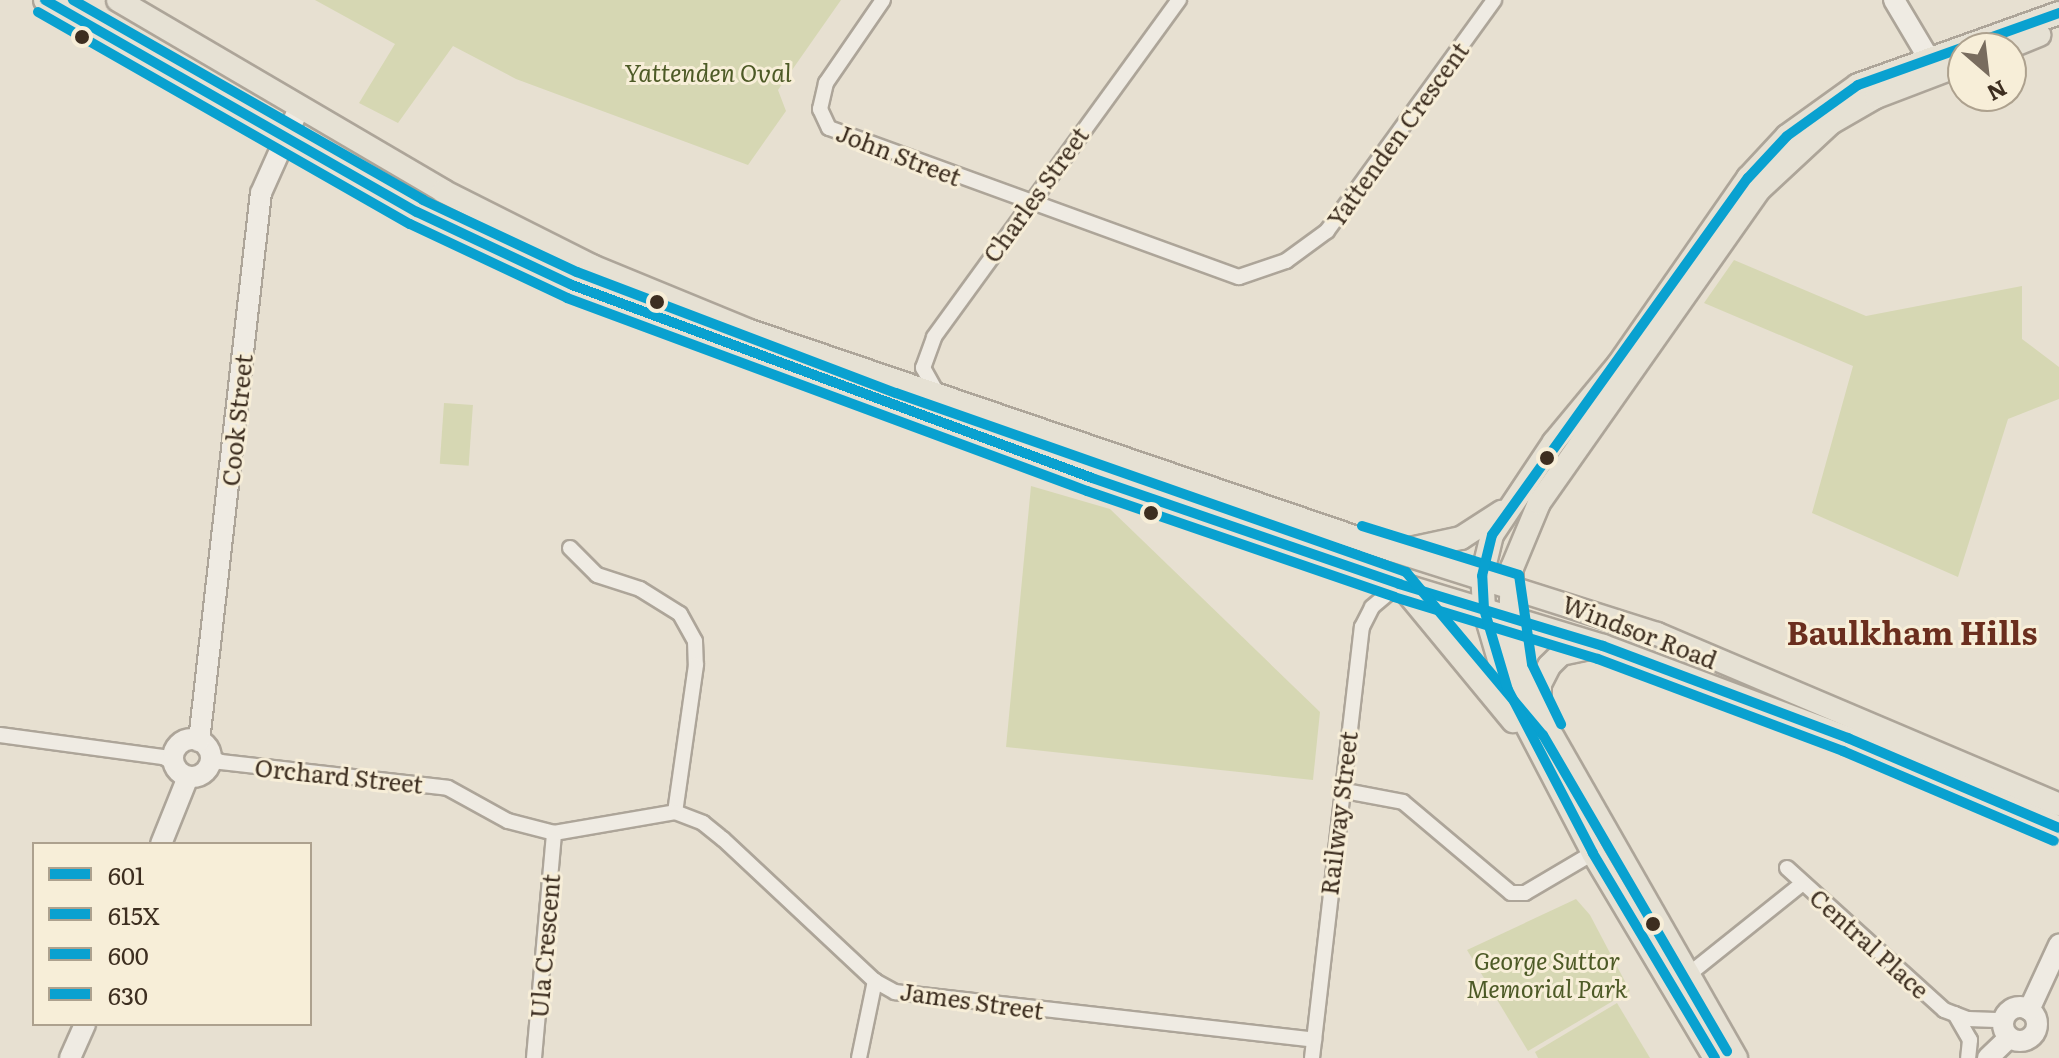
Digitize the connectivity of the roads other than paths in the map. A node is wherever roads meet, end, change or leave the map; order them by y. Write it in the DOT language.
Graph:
graph roads {
  1 [pos="45,0"];
  2 [pos="118,0"];
  3 [pos="883,0"];
  4 [pos="1179,0"];
  5 [pos="1494,0"];
  6 [pos="1894,0"];
  7 [pos="2059,13"];
  8 [pos="2059,27"];
  9 [pos="2027,40"];
  10 [pos="1947,65"];
  11 [pos="1934,66"];
  12 [pos="299,108"];
  13 [pos="283,137"];
  14 [pos="1024,200"];
  15 [pos="939,395"];
  16 [pos="1506,508"];
  17 [pos="570,548"];
  18 [pos="1392,550"];
  19 [pos="1482,576"];
  20 [pos="1399,584"];
  21 [pos="1509,585"];
  22 [pos="1484,609"];
  23 [pos="1509,617"];
  24 [pos="1603,646"];
  25 [pos="1540,715"];
  26 [pos="0,735"];
  27 [pos="1532,743"];
  28 [pos="205,749"];
  29 [pos="181,770"];
  30 [pos="1340,790"];
  31 [pos="2059,805"];
  32 [pos="675,812"];
  33 [pos="2059,828"];
  34 [pos="554,833"];
  35 [pos="162,842"];
  36 [pos="1593,853"];
  37 [pos="1787,868"];
  38 [pos="1803,883"];
  39 [pos="2059,945"];
  40 [pos="1688,975"];
  41 [pos="875,981"];
  42 [pos="2029,1010"];
  43 [pos="1955,1014"];
  44 [pos="84,1026"];
  45 [pos="2009,1039"];
  46 [pos="1314,1040"];
  47 [pos="70,1058"];
  48 [pos="534,1058"];
  49 [pos="859,1058"];
  50 [pos="1312,1058"];
  51 [pos="1715,1058"];
  52 [pos="1736,1058"];
  53 [pos="1968,1058"];
  54 [pos="1988,1058"];
  1 -- 13 [label="main road, Windsor Road"];
  2 -- 12 [label="main road, Windsor Road"];
  3 -- 14 [label="street, John Street"];
  4 -- 14 [label="street, Charles Street"];
  5 -- 14 [label="street, Yattenden Crescent"];
  6 -- 11 [label="main road"];
  7 -- 11 [label="main road"];
  8 -- 9 [label="main road"];
  10 -- 11 [label="main road"];
  11 -- 16 [label="main road"];
  11 -- 21 [label="main road"];
  12 -- 13 [label="main road, Cook Street"];
  12 -- 15 [label="main road, Windsor Road"];
  13 -- 20 [label="main road, Windsor Road"];
  13 -- 28 [label="main road, Cook Street"];
  14 -- 15 [label="street, Charles Street"];
  15 -- 18 [label="main road, Windsor Road"];
  16 -- 18 [label="main road"];
  16 -- 19 [label="main road"];
  17 -- 32 [label="street"];
  18 -- 19 [label="main road, Windsor Road"];
  19 -- 21 [label="main road, Windsor Road"];
  19 -- 22 [label="main road"];
  20 -- 22 [label="main road, Windsor Road"];
  20 -- 27 [label="main road"];
  20 -- 30 [label="street, Railway Street"];
  21 -- 23 [label="main road"];
  21 -- 31 [label="main road, Windsor Road"];
  22 -- 23 [label="main road, Windsor Road"];
  22 -- 27 [label="main road"];
  23 -- 24 [label="main road, Windsor Road"];
  23 -- 25 [label="main road"];
  24 -- 25 [label="main road"];
  24 -- 33 [label="main road, Windsor Road"];
  25 -- 40 [label="main road"];
  26 -- 29 [label="street"];
  27 -- 36 [label="main road"];
  28 -- 29 [label="main road"];
  28 -- 29 [label="main road"];
  28 -- 34 [label="street, Orchard Street"];
  29 -- 35 [label="main road"];
  30 -- 36 [label="street"];
  30 -- 46 [label="street, Railway Street"];
  32 -- 34 [label="street"];
  32 -- 41 [label="street, James Street"];
  34 -- 48 [label="street, Ula Crescent"];
  36 -- 51 [label="main road"];
  37 -- 38 [label="street, Central Place"];
  38 -- 40 [label="street"];
  38 -- 43 [label="street, Central Place"];
  39 -- 42 [label="main road"];
  40 -- 52 [label="main road"];
  41 -- 46 [label="street, James Street"];
  41 -- 49 [label="street"];
  42 -- 45 [label="main road"];
  42 -- 45 [label="main road"];
  43 -- 45 [label="street, Central Place"];
  43 -- 53 [label="street, Central Place"];
  44 -- 47 [label="main road"];
  45 -- 54 [label="main road"];
  46 -- 50 [label="street, Railway Street"];
}
